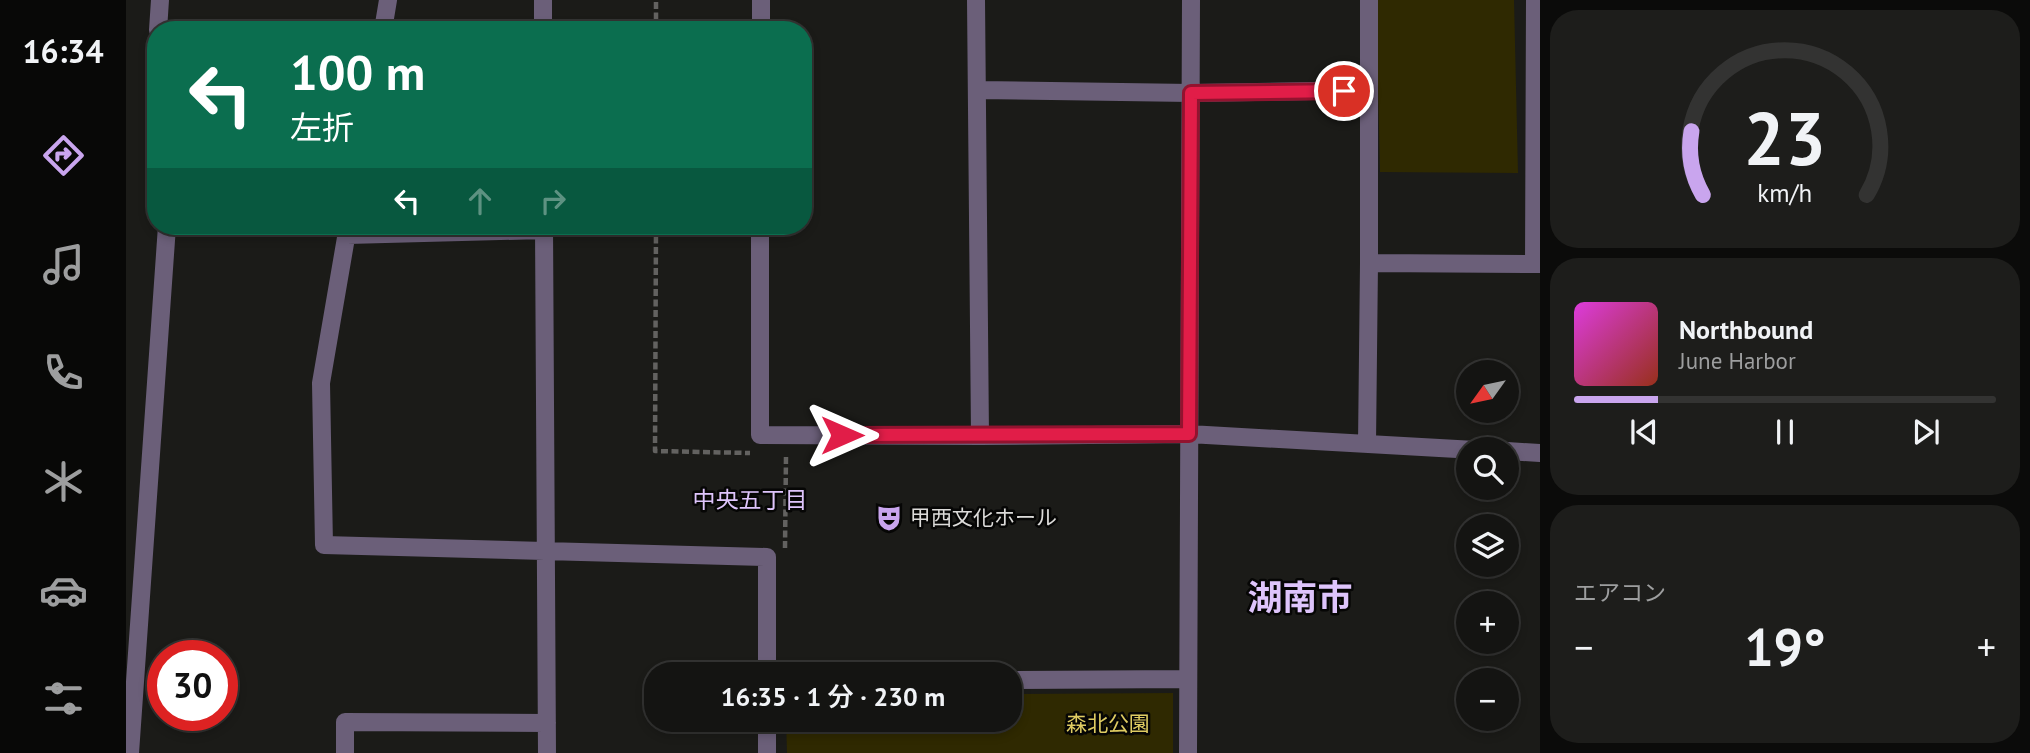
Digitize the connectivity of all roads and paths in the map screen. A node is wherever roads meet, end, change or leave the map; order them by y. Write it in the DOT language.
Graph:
graph roads {
  1 [pos="160,0"];
  2 [pos="388,0"];
  3 [pos="543,0"];
  4 [pos="656,0"];
  5 [pos="761,0"];
  6 [pos="976,0"];
  7 [pos="1191,0"];
  8 [pos="1369,0"];
  9 [pos="1535,0"];
  10 [pos="159,21"];
  11 [pos="384,21"];
  12 [pos="543,21"];
  13 [pos="656,21"];
  14 [pos="761,21"];
  15 [pos="977,90"];
  16 [pos="1369,90"];
  17 [pos="1191,93"];
  18 [pos="166,235"];
  19 [pos="347,235"];
  20 [pos="544,235"];
  21 [pos="656,235"];
  22 [pos="760,235"];
  23 [pos="1369,263"];
  24 [pos="1537,264"];
  25 [pos="1189,434"];
  26 [pos="980,436"];
  27 [pos="1367,444"];
  28 [pos="1456,449"];
  29 [pos="1519,452"];
  30 [pos="759,453"];
  31 [pos="1540,453"];
  32 [pos="786,455"];
  33 [pos="546,551"];
  34 [pos="785,553"];
  35 [pos="767,662"];
  36 [pos="1188,679"];
  37 [pos="1022,680"];
  38 [pos="547,723"];
  39 [pos="766,732"];
  40 [pos="130,753"];
  41 [pos="345,753"];
  42 [pos="547,753"];
  43 [pos="767,753"];
  44 [pos="1188,753"];
  1 -- 10 [label="street"];
  2 -- 11 [label="street"];
  3 -- 12 [label="street"];
  4 -- 13 [label="path"];
  5 -- 14 [label="street"];
  6 -- 15 [label="street"];
  7 -- 17 [label="street"];
  8 -- 16 [label="street"];
  9 -- 24 [label="street"];
  15 -- 17 [label="street"];
  15 -- 26 [label="street"];
  16 -- 17 [label="street"];
  16 -- 23 [label="street"];
  17 -- 25 [label="street"];
  18 -- 40 [label="street"];
  19 -- 33 [label="street"];
  20 -- 33 [label="street"];
  21 -- 30 [label="path"];
  22 -- 26 [label="street"];
  23 -- 24 [label="street"];
  23 -- 27 [label="street"];
  25 -- 26 [label="street"];
  25 -- 27 [label="street"];
  25 -- 36 [label="street"];
  27 -- 28 [label="street"];
  29 -- 31 [label="street"];
  32 -- 34 [label="path"];
  33 -- 35 [label="street"];
  33 -- 38 [label="street"];
  36 -- 37 [label="street"];
  36 -- 44 [label="street"];
  38 -- 41 [label="street"];
  38 -- 42 [label="street"];
  39 -- 43 [label="street"];
}
